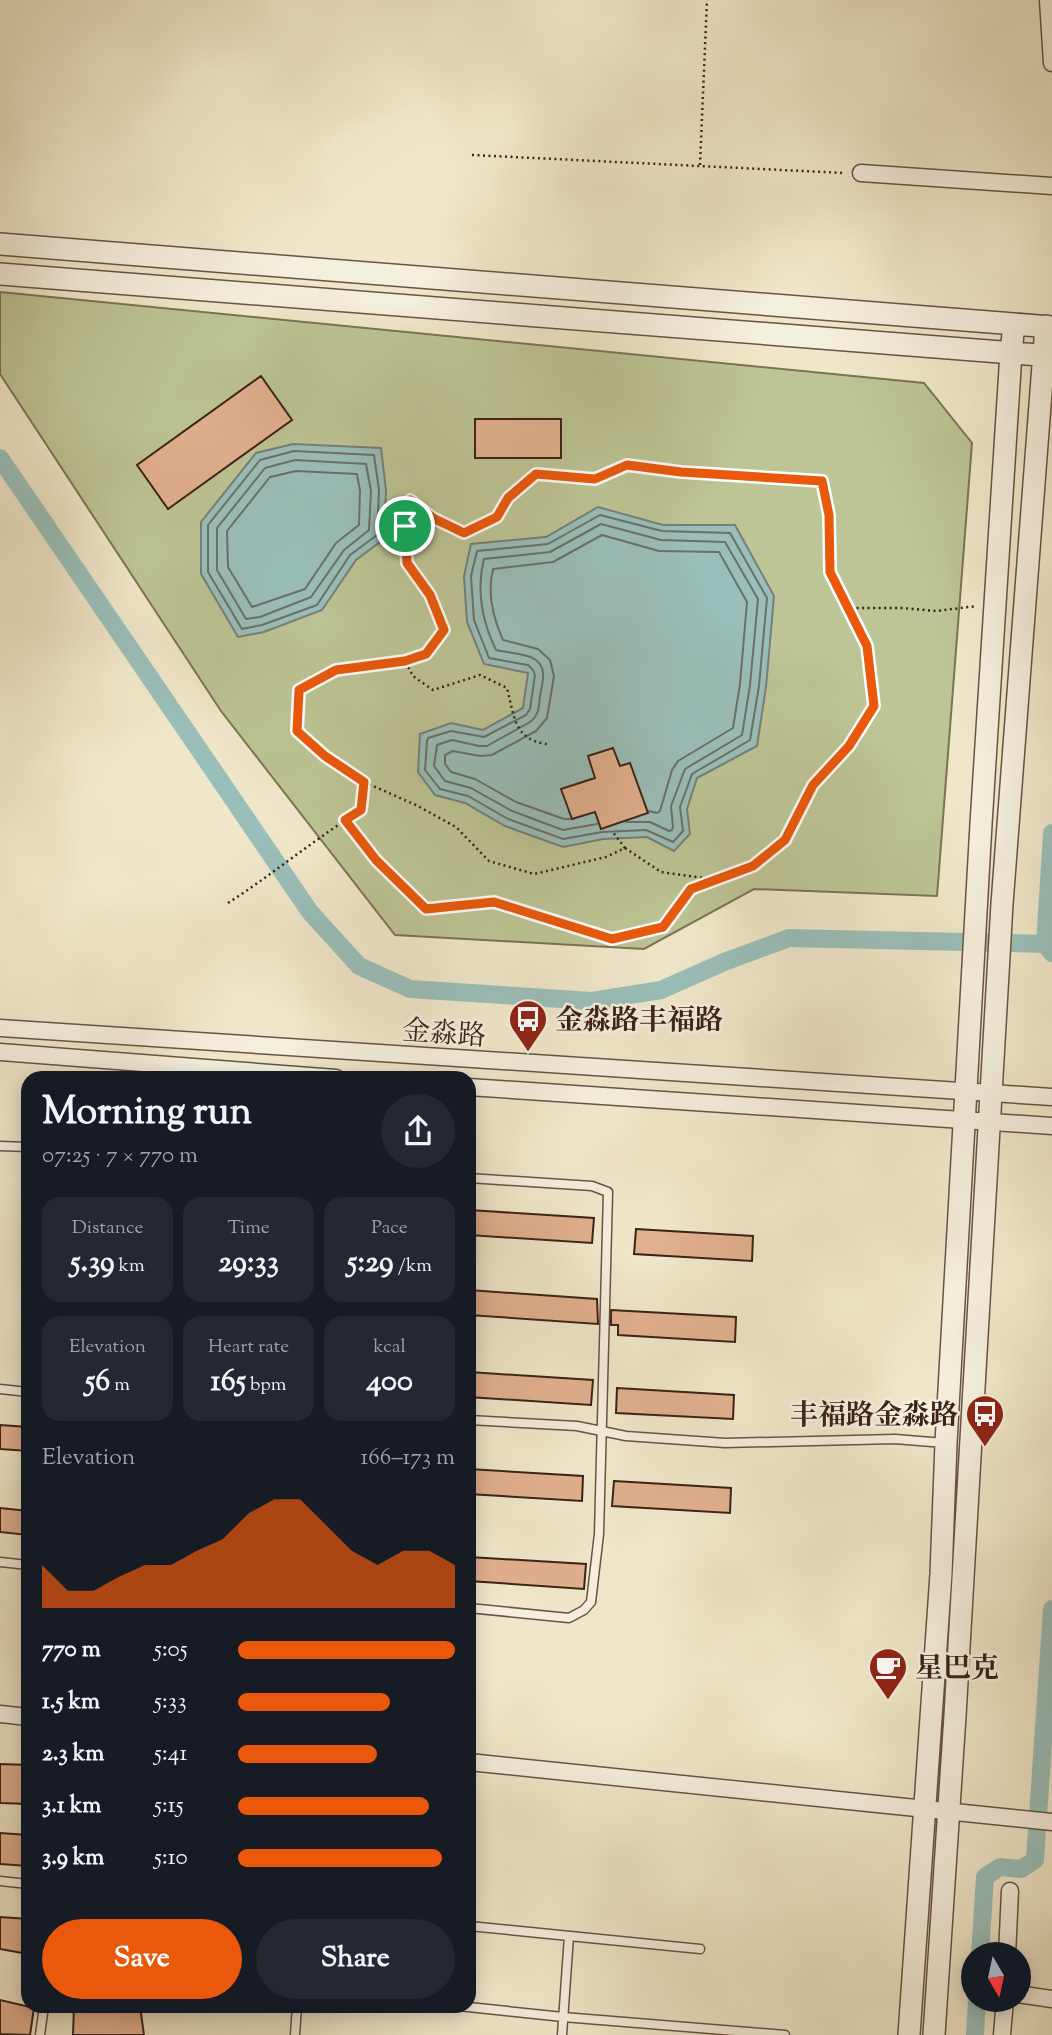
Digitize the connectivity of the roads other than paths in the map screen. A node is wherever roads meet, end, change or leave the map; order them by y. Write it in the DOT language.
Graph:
graph roads {
  1 [pos="1048,0"];
  2 [pos="1052,63"];
  3 [pos="861,173"];
  4 [pos="1052,186"];
  5 [pos="0,244"];
  6 [pos="0,274"];
  7 [pos="1014,324"];
  8 [pos="1049,326"];
  9 [pos="1010,353"];
  10 [pos="1047,355"];
  11 [pos="0,1027"];
  12 [pos="0,1052"];
  13 [pos="209,1071"];
  14 [pos="476,1087"];
  15 [pos="966,1093"];
  16 [pos="991,1093"];
  17 [pos="1052,1097"];
  18 [pos="965,1121"];
  19 [pos="989,1122"];
  20 [pos="1052,1126"];
  21 [pos="0,1146"];
  22 [pos="21,1147"];
  23 [pos="476,1178"];
  24 [pos="0,1389"];
  25 [pos="21,1390"];
  26 [pos="476,1420"];
  27 [pos="601,1430"];
  28 [pos="946,1443"];
  29 [pos="0,1562"];
  30 [pos="21,1564"];
  31 [pos="476,1609"];
  32 [pos="0,1714"];
  33 [pos="21,1716"];
  34 [pos="476,1763"];
  35 [pos="923,1809"];
  36 [pos="949,1812"];
  37 [pos="1052,1822"];
  38 [pos="0,1881"];
  39 [pos="21,1883"];
  40 [pos="1010,1891"];
  41 [pos="476,1927"];
  42 [pos="569,1936"];
  43 [pos="1008,1942"];
  44 [pos="700,1949"];
  45 [pos="1031,1996"];
  46 [pos="1052,1999"];
  47 [pos="476,2008"];
  48 [pos="1003,2012"];
  49 [pos="43,2013"];
  50 [pos="297,2013"];
  51 [pos="563,2017"];
  52 [pos="40,2035"];
  53 [pos="295,2035"];
  54 [pos="562,2035"];
  55 [pos="785,2035"];
  56 [pos="909,2035"];
  57 [pos="934,2035"];
  58 [pos="1002,2035"];
  1 -- 2 [label="street"];
  3 -- 4 [label="street"];
  5 -- 7 [label="street"];
  6 -- 9 [label="street"];
  7 -- 8 [label="street"];
  7 -- 9 [label="street"];
  8 -- 10 [label="street"];
  9 -- 10 [label="street"];
  9 -- 15 [label="street"];
  10 -- 16 [label="street"];
  11 -- 15 [label="street, 金淼路"];
  12 -- 13 [label="street"];
  14 -- 18 [label="street, 金淼路"];
  15 -- 16 [label="street, 金淼路"];
  15 -- 18 [label="street"];
  16 -- 17 [label="street, 金淼路"];
  16 -- 19 [label="street"];
  18 -- 19 [label="street, 金淼路"];
  18 -- 28 [label="street"];
  19 -- 20 [label="street, 金淼路"];
  19 -- 36 [label="street"];
  21 -- 22 [label="lane"];
  23 -- 27 [label="lane"];
  24 -- 25 [label="lane"];
  26 -- 27 [label="lane"];
  27 -- 28 [label="lane"];
  27 -- 31 [label="lane"];
  28 -- 35 [label="street"];
  29 -- 30 [label="lane"];
  32 -- 33 [label="street"];
  34 -- 35 [label="street"];
  35 -- 36 [label="street"];
  35 -- 56 [label="street"];
  36 -- 37 [label="street"];
  36 -- 57 [label="street"];
  38 -- 39 [label="lane"];
  40 -- 43 [label="street"];
  41 -- 42 [label="lane"];
  42 -- 44 [label="lane"];
  42 -- 51 [label="lane"];
  45 -- 46 [label="street"];
  47 -- 51 [label="lane"];
  48 -- 58 [label="street"];
  49 -- 52 [label="lane"];
  50 -- 53 [label="lane"];
  51 -- 54 [label="lane"];
  51 -- 55 [label="lane"];
}
